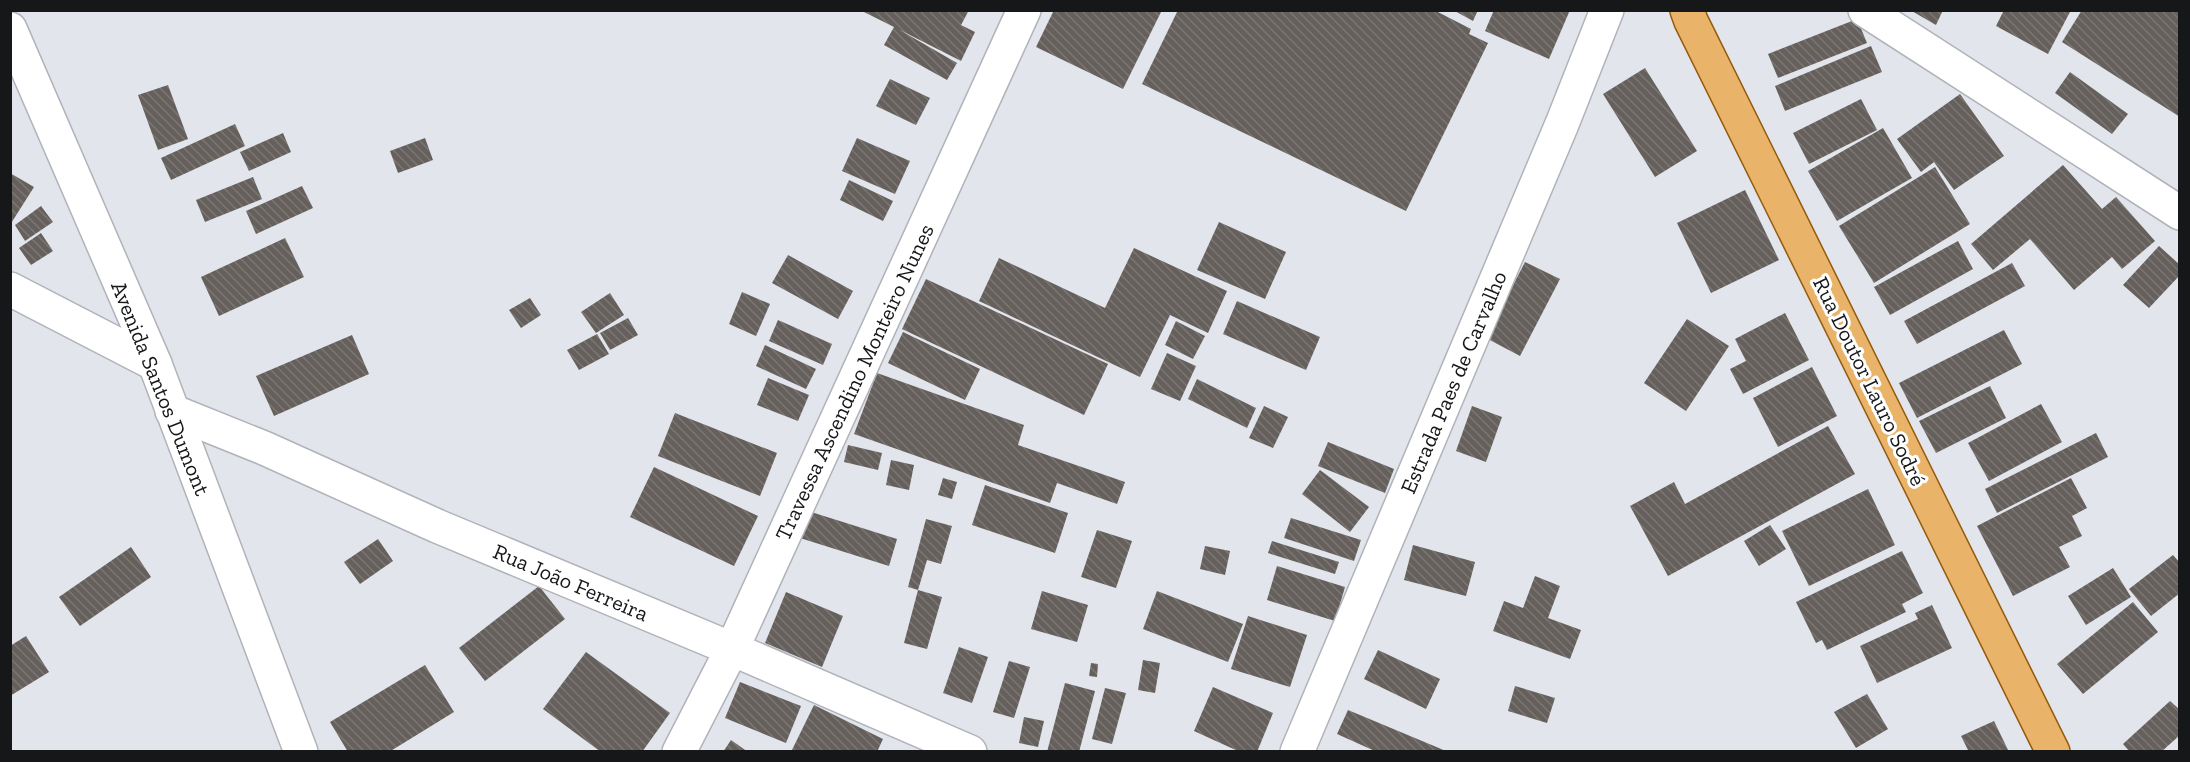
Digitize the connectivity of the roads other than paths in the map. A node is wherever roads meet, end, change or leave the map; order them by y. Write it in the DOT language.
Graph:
graph roads {
  1 [pos="1024,10"];
  2 [pos="1607,10"];
  3 [pos="1687,10"];
  4 [pos="1865,10"];
  5 [pos="10,29"];
  6 [pos="2180,213"];
  7 [pos="10,289"];
  8 [pos="155,364"];
  9 [pos="172,411"];
  10 [pos="732,649"];
  11 [pos="301,752"];
  12 [pos="679,752"];
  13 [pos="970,752"];
  14 [pos="1297,752"];
  15 [pos="2054,752"];
  1 -- 10 [label="street, Travessa Ascendino Monteiro Nunes"];
  2 -- 14 [label="street, Estrada Paes de Carvalho"];
  3 -- 15 [label="main road, Rua Doutor Lauro Sodré"];
  4 -- 6 [label="street"];
  5 -- 8 [label="street, Avenida Santos Dumont"];
  7 -- 8 [label="street"];
  8 -- 9 [label="street, Avenida Santos Dumont"];
  9 -- 10 [label="street, Rua João Ferreira"];
  9 -- 11 [label="street, Avenida Santos Dumont"];
  10 -- 12 [label="street, Travessa Ascendino Monteiro Nunes"];
  10 -- 13 [label="street, Rua João Ferreira"];
}
